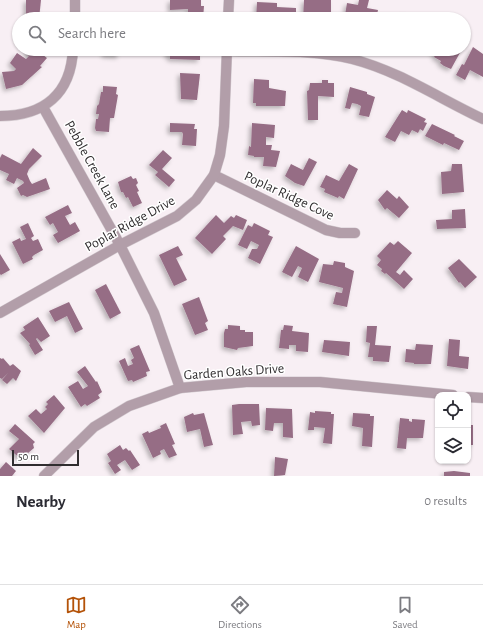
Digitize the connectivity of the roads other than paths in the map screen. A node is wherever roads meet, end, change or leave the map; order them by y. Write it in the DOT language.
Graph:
graph roads {
  1 [pos="75,0"];
  2 [pos="229,0"];
  3 [pos="75,12"];
  4 [pos="228,12"];
  5 [pos="72,56"];
  6 [pos="227,56"];
  7 [pos="330,56"];
  8 [pos="43,107"];
  9 [pos="0,116"];
  10 [pos="483,119"];
  11 [pos="214,175"];
  12 [pos="355,233"];
  13 [pos="120,245"];
  14 [pos="0,313"];
  15 [pos="180,388"];
  16 [pos="435,393"];
  17 [pos="471,396"];
  18 [pos="483,398"];
  19 [pos="44,476"];
  1 -- 3 [label="street"];
  2 -- 4 [label="street"];
  5 -- 8 [label="street"];
  6 -- 11 [label="street, Poplar Ridge Drive"];
  7 -- 10 [label="street"];
  8 -- 9 [label="street"];
  8 -- 13 [label="street, Pebble Creek Lane"];
  11 -- 12 [label="street, Poplar Ridge Cove"];
  11 -- 13 [label="street, Poplar Ridge Drive"];
  13 -- 14 [label="street, Poplar Ridge Drive"];
  13 -- 15 [label="street, Pebble Creek Lane"];
  15 -- 16 [label="street, Garden Oaks Drive"];
  15 -- 19 [label="street, Garden Oaks Drive"];
  17 -- 18 [label="street"];
}
